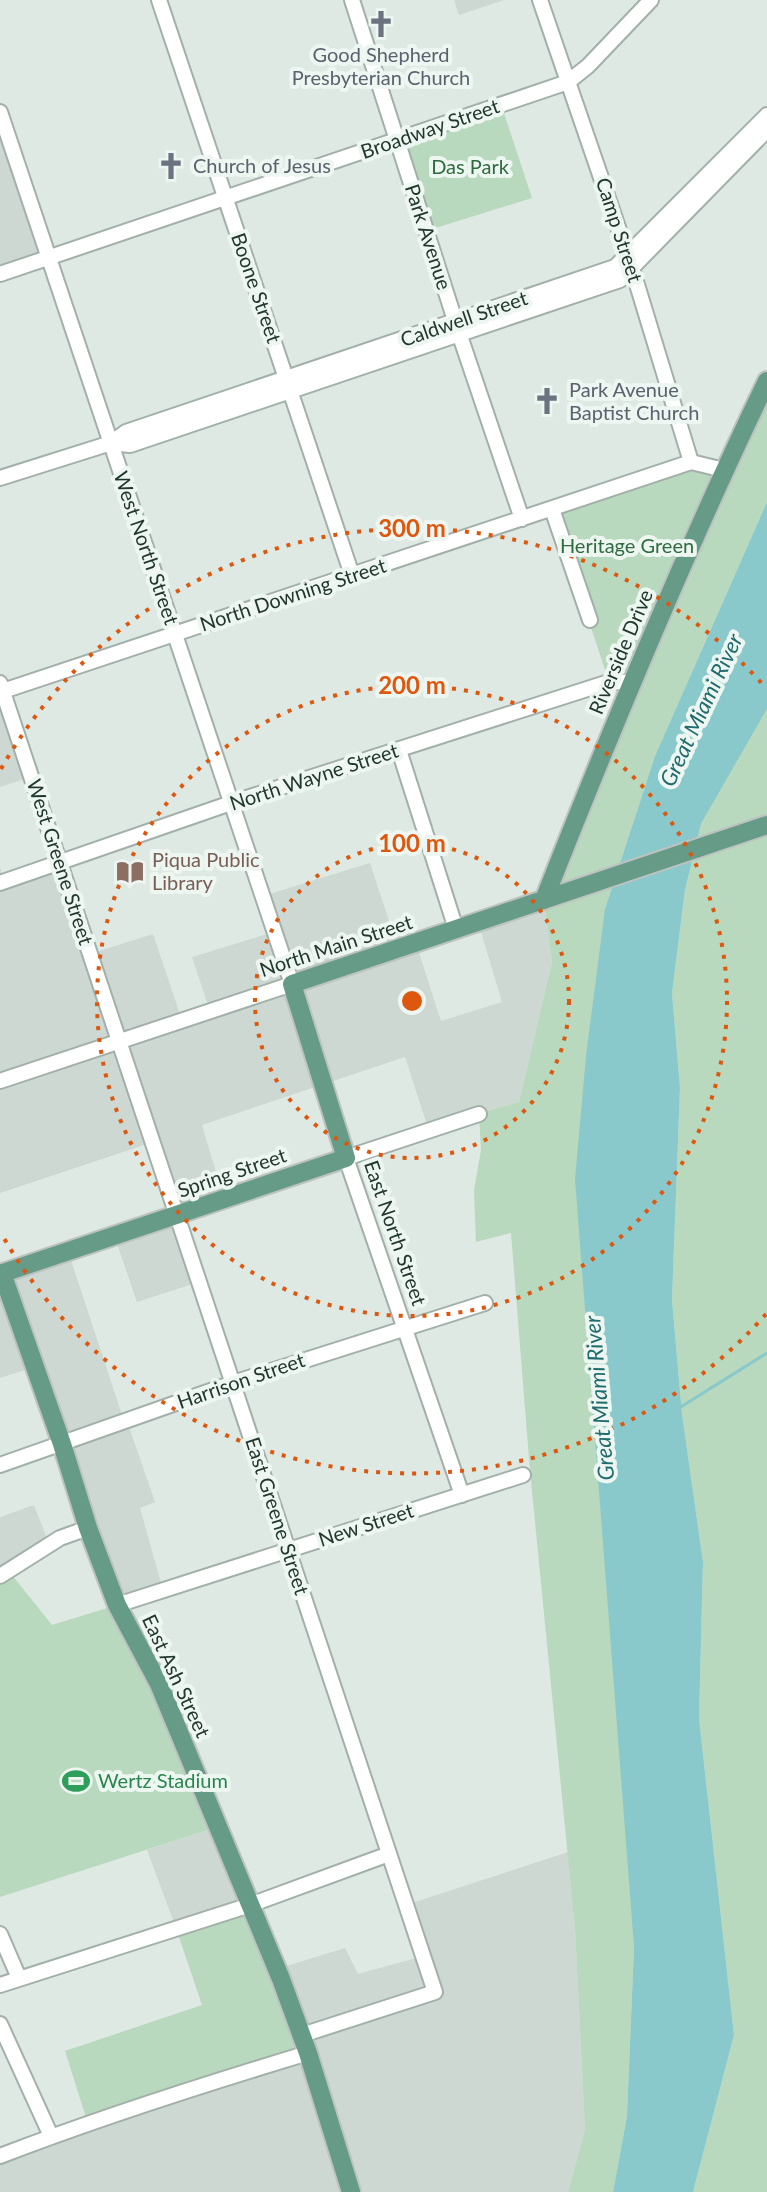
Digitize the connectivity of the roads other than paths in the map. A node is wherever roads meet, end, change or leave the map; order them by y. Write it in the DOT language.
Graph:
graph roads {
  1 [pos="159,0"];
  2 [pos="352,0"];
  3 [pos="540,0"];
  4 [pos="651,0"];
  5 [pos="568,82"];
  6 [pos="0,112"];
  7 [pos="767,115"];
  8 [pos="760,131"];
  9 [pos="397,140"];
  10 [pos="226,198"];
  11 [pos="49,258"];
  12 [pos="630,262"];
  13 [pos="0,274"];
  14 [pos="458,329"];
  15 [pos="767,381"];
  16 [pos="288,385"];
  17 [pos="111,443"];
  18 [pos="691,462"];
  19 [pos="724,470"];
  20 [pos="0,478"];
  21 [pos="552,509"];
  22 [pos="522,519"];
  23 [pos="352,575"];
  24 [pos="590,620"];
  25 [pos="175,634"];
  26 [pos="630,682"];
  27 [pos="1,689"];
  28 [pos="399,750"];
  29 [pos="231,803"];
  30 [pos="767,825"];
  31 [pos="59,862"];
  32 [pos="0,883"];
  33 [pos="544,900"];
  34 [pos="456,929"];
  35 [pos="292,984"];
  36 [pos="119,1041"];
  37 [pos="0,1081"];
  38 [pos="479,1114"];
  39 [pos="346,1158"];
  40 [pos="177,1214"];
  41 [pos="1,1271"];
  42 [pos="485,1303"];
  43 [pos="404,1327"];
  44 [pos="233,1383"];
  45 [pos="62,1444"];
  46 [pos="0,1465"];
  47 [pos="523,1475"];
  48 [pos="462,1495"];
  49 [pos="88,1528"];
  50 [pos="288,1550"];
  51 [pos="0,1576"];
  52 [pos="117,1605"];
  53 [pos="389,1854"];
  54 [pos="250,1905"];
  55 [pos="0,1934"];
  56 [pos="19,1978"];
  57 [pos="0,1985"];
  58 [pos="0,2024"];
  59 [pos="302,2035"];
  60 [pos="308,2053"];
  61 [pos="51,2136"];
  62 [pos="0,2156"];
  63 [pos="351,2192"];
  1 -- 10 [label="street, Boone Street"];
  2 -- 9 [label="street, Park Avenue"];
  3 -- 5 [label="street, Camp Street"];
  4 -- 5 [label="street, Broadway Street"];
  5 -- 9 [label="street, Broadway Street"];
  5 -- 12 [label="street, Camp Street"];
  6 -- 11 [label="street, West North Street"];
  7 -- 8 [label="street, Caldwell Street"];
  8 -- 12 [label="street, Caldwell Street"];
  9 -- 10 [label="street, Broadway Street"];
  9 -- 14 [label="street, Park Avenue"];
  10 -- 11 [label="street, Broadway Street"];
  10 -- 16 [label="street, Boone Street"];
  11 -- 13 [label="street, Broadway Street"];
  11 -- 17 [label="street, West North Street"];
  12 -- 14 [label="street, Caldwell Street"];
  12 -- 18 [label="street, Camp Street"];
  14 -- 16 [label="street, Caldwell Street"];
  14 -- 22 [label="street, Park Avenue"];
  15 -- 19 [label="main road, Riverside Drive"];
  16 -- 17 [label="street, Caldwell Street"];
  16 -- 23 [label="street, Boone Street"];
  17 -- 20 [label="street, Caldwell Street"];
  17 -- 25 [label="street, West North Street"];
  18 -- 19 [label="street"];
  18 -- 21 [label="street, North Downing Street"];
  19 -- 26 [label="main road, Riverside Drive"];
  21 -- 22 [label="street, North Downing Street"];
  21 -- 24 [label="street"];
  22 -- 23 [label="street, North Downing Street"];
  23 -- 25 [label="street, North Downing Street"];
  25 -- 27 [label="street, North Downing Street"];
  25 -- 29 [label="street, West North Street"];
  26 -- 28 [label="street, North Wayne Street"];
  26 -- 33 [label="main road, Riverside Drive"];
  27 -- 31 [label="street, West Greene Street"];
  28 -- 29 [label="street, North Wayne Street"];
  28 -- 34 [label="street"];
  29 -- 31 [label="street, North Wayne Street"];
  29 -- 35 [label="street, West North Street"];
  30 -- 33 [label="main road, North Main Street"];
  31 -- 32 [label="street, North Wayne Street"];
  31 -- 36 [label="street, West Greene Street"];
  33 -- 34 [label="main road, North Main Street"];
  34 -- 35 [label="main road, North Main Street"];
  35 -- 36 [label="street, North Main Street"];
  35 -- 39 [label="main road, East North Street"];
  36 -- 37 [label="street, North Main Street"];
  36 -- 40 [label="street, East Greene Street"];
  38 -- 39 [label="street, Spring Street"];
  39 -- 40 [label="main road, Spring Street"];
  39 -- 43 [label="street, East North Street"];
  40 -- 41 [label="main road, Spring Street"];
  40 -- 44 [label="street, East Greene Street"];
  41 -- 45 [label="main road, East Ash Street"];
  42 -- 43 [label="street, Harrison Street"];
  43 -- 44 [label="street, Harrison Street"];
  43 -- 48 [label="street, East North Street"];
  44 -- 45 [label="street, Harrison Street"];
  44 -- 50 [label="street, East Greene Street"];
  45 -- 46 [label="street, Harrison Street"];
  45 -- 49 [label="main road, East Ash Street"];
  47 -- 48 [label="street, New Street"];
  48 -- 50 [label="street, New Street"];
  49 -- 51 [label="street"];
  49 -- 52 [label="main road, East Ash Street"];
  50 -- 52 [label="street, New Street"];
  50 -- 53 [label="street, East Greene Street"];
  52 -- 54 [label="main road, East Ash Street"];
  53 -- 54 [label="street"];
  53 -- 59 [label="street, East Greene Street"];
  54 -- 56 [label="street"];
  54 -- 59 [label="main road, East Ash Street"];
  55 -- 56 [label="street"];
  56 -- 57 [label="street"];
  58 -- 61 [label="street"];
  59 -- 60 [label="main road, East Ash Street"];
  60 -- 61 [label="street"];
  60 -- 63 [label="main road, East Ash Street"];
  61 -- 62 [label="street"];
}
